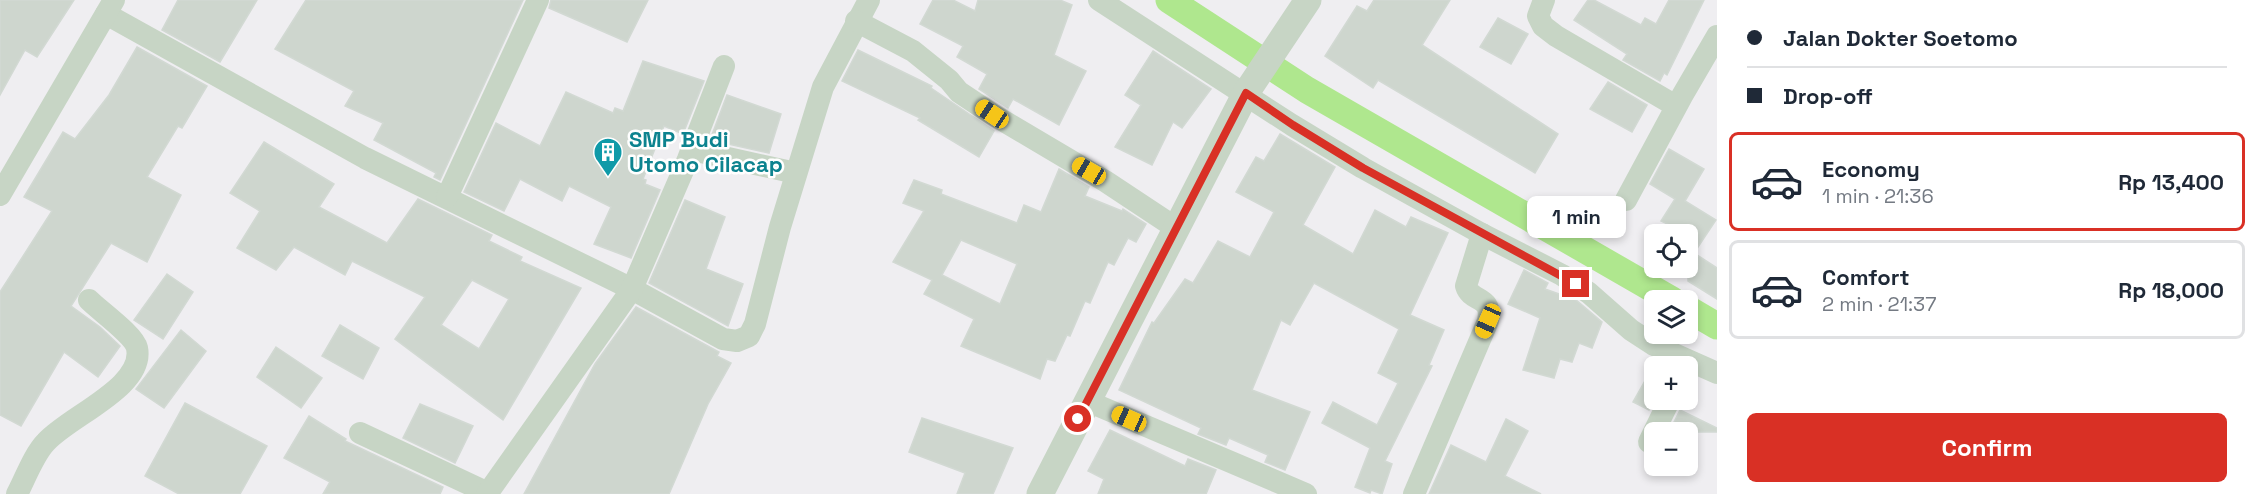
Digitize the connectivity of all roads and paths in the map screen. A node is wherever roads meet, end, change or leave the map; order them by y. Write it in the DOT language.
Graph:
graph roads {
  1 [pos="538,0"];
  2 [pos="869,0"];
  3 [pos="1099,0"];
  4 [pos="1544,0"];
  5 [pos="110,7"];
  6 [pos="1303,7"];
  7 [pos="856,21"];
  8 [pos="1717,36"];
  9 [pos="724,66"];
  10 [pos="1246,93"];
  11 [pos="1676,106"];
  12 [pos="692,150"];
  13 [pos="796,173"];
  14 [pos="0,195"];
  15 [pos="447,197"];
  16 [pos="1626,200"];
  17 [pos="1176,228"];
  18 [pos="1482,234"];
  19 [pos="632,289"];
  20 [pos="89,300"];
  21 [pos="1675,356"];
  22 [pos="1698,366"];
  23 [pos="1717,373"];
  24 [pos="1087,401"];
  25 [pos="360,433"];
  26 [pos="17,494"];
  27 [pos="487,494"];
  28 [pos="1040,494"];
  29 [pos="1306,494"];
  30 [pos="1414,494"];
  1 -- 15 [label="street"];
  2 -- 7 [label="street"];
  3 -- 10 [label="street"];
  4 -- 11 [label="street"];
  5 -- 14 [label="street"];
  5 -- 15 [label="street"];
  6 -- 10 [label="street"];
  7 -- 13 [label="street"];
  7 -- 17 [label="street"];
  8 -- 11 [label="street"];
  9 -- 12 [label="street"];
  10 -- 17 [label="street"];
  10 -- 18 [label="street"];
  11 -- 16 [label="street"];
  12 -- 13 [label="street"];
  12 -- 19 [label="street"];
  13 -- 19 [label="street"];
  15 -- 19 [label="street"];
  17 -- 24 [label="street"];
  18 -- 21 [label="street"];
  18 -- 30 [label="street"];
  19 -- 27 [label="street"];
  20 -- 26 [label="street"];
  22 -- 23 [label="street"];
  24 -- 28 [label="street"];
  24 -- 29 [label="street"];
  25 -- 27 [label="street"];
}
